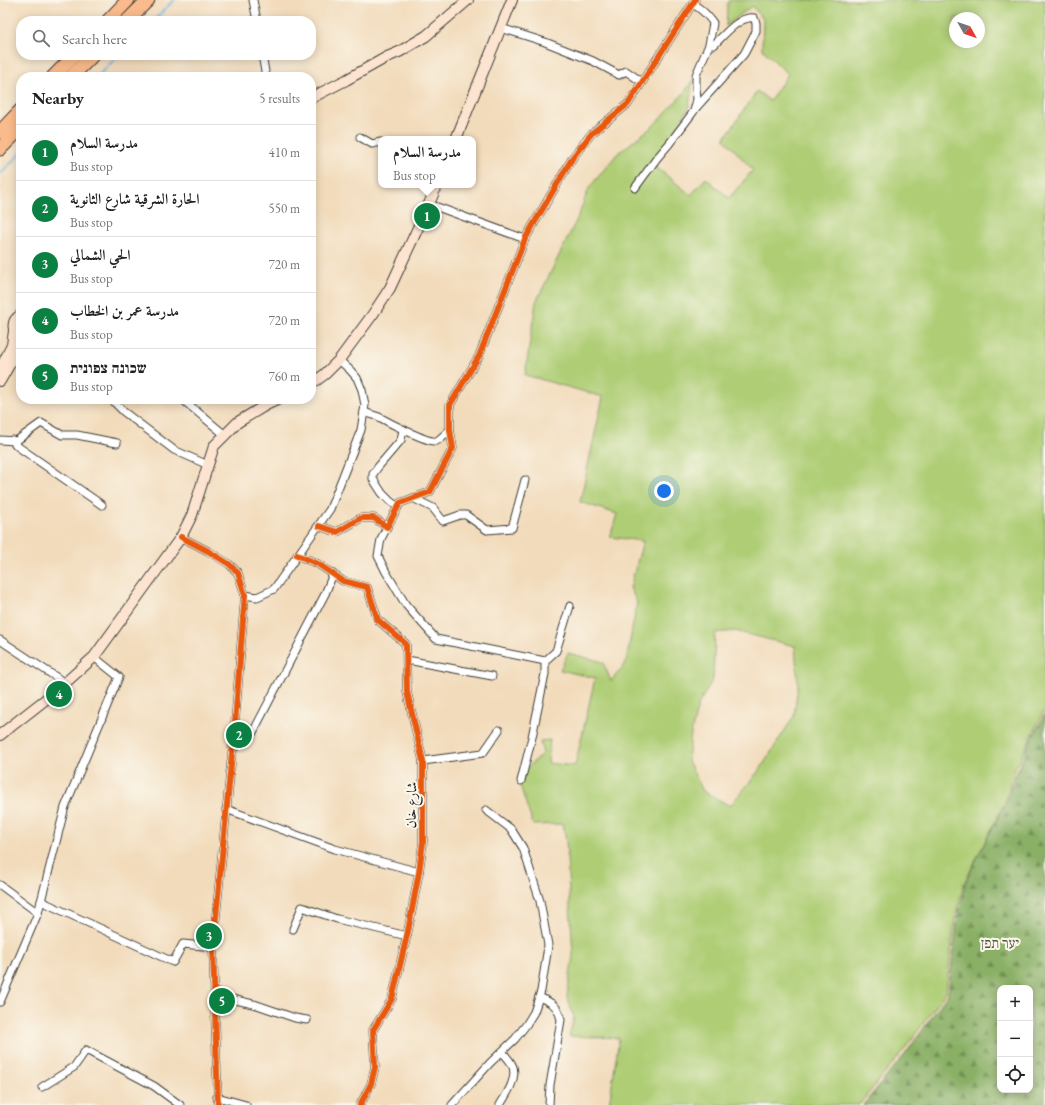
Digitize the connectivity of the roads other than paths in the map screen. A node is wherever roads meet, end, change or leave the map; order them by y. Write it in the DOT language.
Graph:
graph roads {
  1 [pos="128,0"];
  2 [pos="148,0"];
  3 [pos="253,0"];
  4 [pos="460,0"];
  5 [pos="468,0"];
  6 [pos="512,0"];
  7 [pos="694,2"];
  8 [pos="113,16"];
  9 [pos="132,16"];
  10 [pos="255,16"];
  11 [pos="501,28"];
  12 [pos="709,45"];
  13 [pos="387,57"];
  14 [pos="70,60"];
  15 [pos="88,60"];
  16 [pos="263,60"];
  17 [pos="58,72"];
  18 [pos="76,72"];
  19 [pos="265,72"];
  20 [pos="642,82"];
  21 [pos="316,95"];
  22 [pos="694,111"];
  23 [pos="16,115"];
  24 [pos="0,132"];
  25 [pos="16,133"];
  26 [pos="457,136"];
  27 [pos="360,138"];
  28 [pos="378,143"];
  29 [pos="0,149"];
  30 [pos="436,188"];
  31 [pos="635,188"];
  32 [pos="429,204"];
  33 [pos="525,239"];
  34 [pos="16,318"];
  35 [pos="16,330"];
  36 [pos="16,338"];
  37 [pos="16,354"];
  38 [pos="339,360"];
  39 [pos="0,370"];
  40 [pos="316,374"];
  41 [pos="0,380"];
  42 [pos="116,404"];
  43 [pos="188,404"];
  44 [pos="268,404"];
  45 [pos="364,412"];
  46 [pos="403,430"];
  47 [pos="450,430"];
  48 [pos="225,435"];
  49 [pos="0,440"];
  50 [pos="12,440"];
  51 [pos="117,443"];
  52 [pos="208,465"];
  53 [pos="525,480"];
  54 [pos="413,498"];
  55 [pos="102,505"];
  56 [pos="398,507"];
  57 [pos="319,526"];
  58 [pos="387,527"];
  59 [pos="181,537"];
  60 [pos="297,556"];
  61 [pos="333,574"];
  62 [pos="245,595"];
  63 [pos="570,606"];
  64 [pos="0,640"];
  65 [pos="94,657"];
  66 [pos="407,660"];
  67 [pos="545,661"];
  68 [pos="492,676"];
  69 [pos="65,682"];
  70 [pos="498,730"];
  71 [pos="0,736"];
  72 [pos="232,748"];
  73 [pos="424,761"];
  74 [pos="521,781"];
  75 [pos="226,809"];
  76 [pos="486,810"];
  77 [pos="419,872"];
  78 [pos="0,885"];
  79 [pos="41,901"];
  80 [pos="38,913"];
  81 [pos="293,929"];
  82 [pos="406,936"];
  83 [pos="213,947"];
  84 [pos="215,995"];
  85 [pos="539,997"];
  86 [pos="0,1002"];
  87 [pos="307,1020"];
  88 [pos="502,1052"];
  89 [pos="42,1087"];
  90 [pos="218,1097"];
  91 [pos="180,1105"];
  92 [pos="218,1105"];
  93 [pos="246,1105"];
  94 [pos="360,1105"];
  95 [pos="452,1105"];
  96 [pos="500,1105"];
  97 [pos="549,1105"];
  1 -- 8 [label="highway"];
  2 -- 9 [label="highway"];
  3 -- 10 [label="street"];
  4 -- 13 [label="street"];
  5 -- 13 [label="street"];
  6 -- 11 [label="street"];
  7 -- 12 [label="street"];
  7 -- 20 [label="street"];
  11 -- 20 [label="street"];
  11 -- 26 [label="street"];
  12 -- 22 [label="street"];
  12 -- 22 [label="street"];
  13 -- 21 [label="street"];
  14 -- 17 [label="highway"];
  15 -- 18 [label="highway"];
  16 -- 19 [label="street"];
  20 -- 33 [label="street"];
  22 -- 31 [label="street"];
  23 -- 24 [label="highway"];
  25 -- 29 [label="highway"];
  27 -- 28 [label="street"];
  30 -- 32 [label="street"];
  32 -- 33 [label="street"];
  32 -- 38 [label="street"];
  33 -- 47 [label="street"];
  34 -- 35 [label="street"];
  36 -- 39 [label="street"];
  37 -- 41 [label="street"];
  38 -- 40 [label="street"];
  38 -- 45 [label="street"];
  42 -- 52 [label="street"];
  43 -- 48 [label="street"];
  44 -- 48 [label="street"];
  45 -- 46 [label="street"];
  45 -- 57 [label="street"];
  46 -- 47 [label="street"];
  46 -- 56 [label="street"];
  47 -- 54 [label="street"];
  48 -- 52 [label="street"];
  49 -- 50 [label="street"];
  50 -- 51 [label="street"];
  50 -- 55 [label="street"];
  52 -- 59 [label="street"];
  53 -- 54 [label="street"];
  54 -- 56 [label="street"];
  56 -- 58 [label="street"];
  57 -- 58 [label="street"];
  57 -- 60 [label="street"];
  58 -- 67 [label="street"];
  59 -- 62 [label="street"];
  59 -- 65 [label="street"];
  60 -- 61 [label="street, شارع خان"];
  60 -- 62 [label="street"];
  61 -- 66 [label="street, شارع خان"];
  61 -- 72 [label="street"];
  62 -- 72 [label="street"];
  63 -- 67 [label="street"];
  64 -- 69 [label="street"];
  65 -- 69 [label="street"];
  65 -- 79 [label="street"];
  66 -- 68 [label="street"];
  66 -- 73 [label="street, شارع خان"];
  67 -- 74 [label="street"];
  69 -- 71 [label="street"];
  70 -- 73 [label="street"];
  72 -- 75 [label="street"];
  73 -- 77 [label="street, شارع خان"];
  75 -- 77 [label="street"];
  75 -- 83 [label="street"];
  76 -- 85 [label="street"];
  77 -- 82 [label="street, شارع خان"];
  78 -- 80 [label="street"];
  79 -- 80 [label="street"];
  79 -- 83 [label="street"];
  80 -- 86 [label="street"];
  81 -- 82 [label="street"];
  82 -- 94 [label="street, شارع خان"];
  83 -- 84 [label="street"];
  84 -- 87 [label="street"];
  84 -- 90 [label="street"];
  85 -- 88 [label="street"];
  85 -- 97 [label="street"];
  88 -- 95 [label="street"];
  88 -- 96 [label="street"];
  89 -- 91 [label="street"];
  90 -- 92 [label="street"];
  90 -- 93 [label="street"];
}
